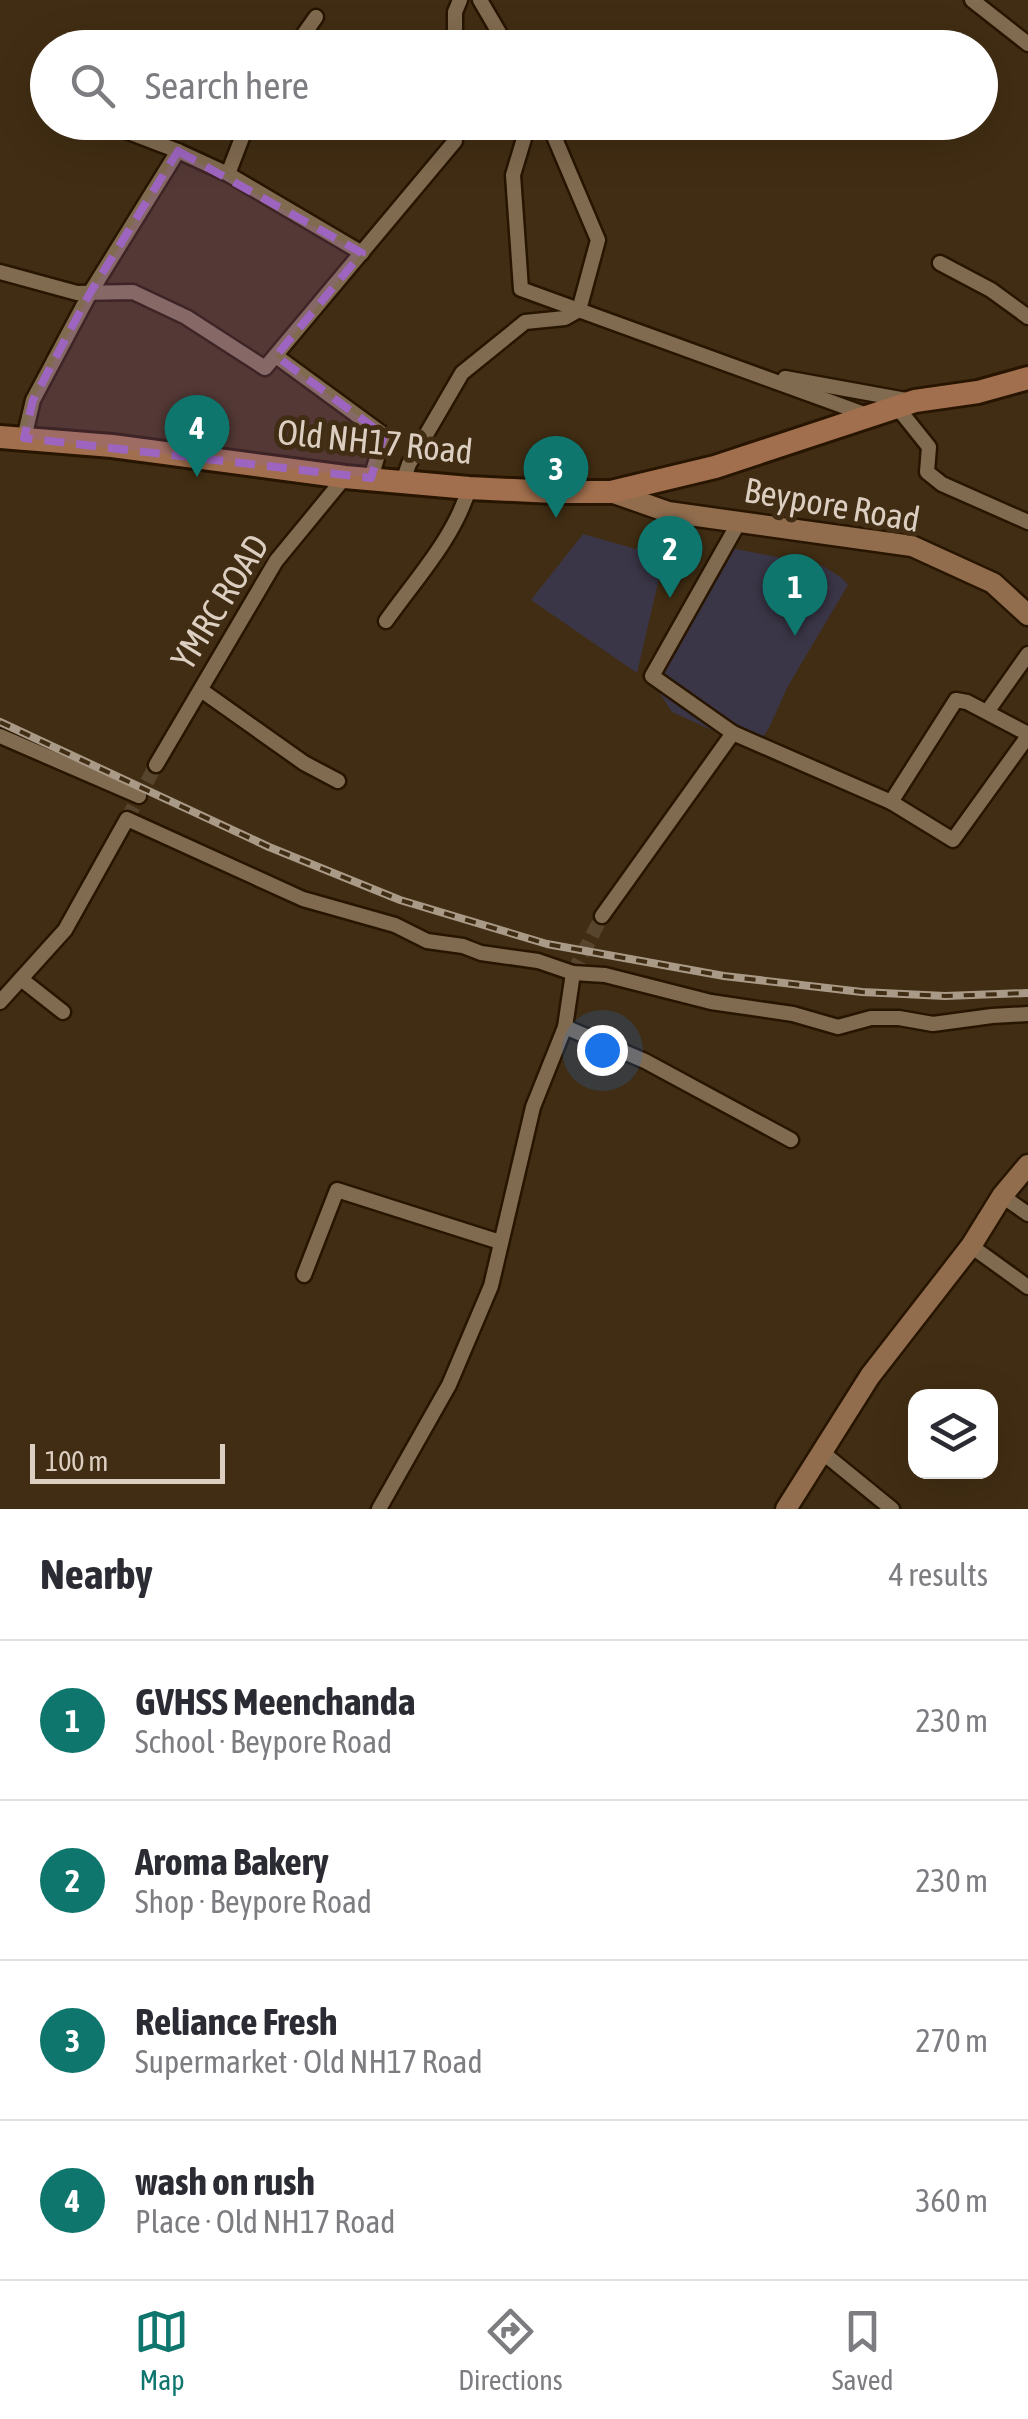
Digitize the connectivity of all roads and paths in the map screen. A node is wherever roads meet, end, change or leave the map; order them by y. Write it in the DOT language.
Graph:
graph roads {
  1 [pos="460,0"];
  2 [pos="480,0"];
  3 [pos="972,0"];
  4 [pos="316,17"];
  5 [pos="307,30"];
  6 [pos="455,30"];
  7 [pos="498,30"];
  8 [pos="1028,44"];
  9 [pos="149,140"];
  10 [pos="241,140"];
  11 [pos="455,140"];
  12 [pos="524,140"];
  13 [pos="556,140"];
  14 [pos="178,151"];
  15 [pos="228,174"];
  16 [pos="362,253"];
  17 [pos="940,263"];
  18 [pos="0,272"];
  19 [pos="90,293"];
  20 [pos="579,310"];
  21 [pos="1028,317"];
  22 [pos="276,356"];
  23 [pos="740,370"];
  24 [pos="1028,378"];
  25 [pos="906,404"];
  26 [pos="871,416"];
  27 [pos="0,436"];
  28 [pos="24,438"];
  29 [pos="345,477"];
  30 [pos="371,478"];
  31 [pos="403,481"];
  32 [pos="469,488"];
  33 [pos="611,492"];
  34 [pos="739,522"];
  35 [pos="1028,522"];
  36 [pos="1028,615"];
  37 [pos="386,621"];
  38 [pos="1028,654"];
  39 [pos="200,690"];
  40 [pos="987,712"];
  41 [pos="733,732"];
  42 [pos="1028,735"];
  43 [pos="0,736"];
  44 [pos="156,765"];
  45 [pos="338,782"];
  46 [pos="139,796"];
  47 [pos="890,802"];
  48 [pos="602,916"];
  49 [pos="574,973"];
  50 [pos="21,979"];
  51 [pos="0,1002"];
  52 [pos="63,1012"];
  53 [pos="1028,1014"];
  54 [pos="565,1027"];
  55 [pos="791,1140"];
  56 [pos="1028,1165"];
  57 [pos="1002,1196"];
  58 [pos="1028,1214"];
  59 [pos="500,1242"];
  60 [pos="971,1246"];
  61 [pos="304,1275"];
  62 [pos="1028,1288"];
  63 [pos="822,1452"];
  64 [pos="379,1509"];
  65 [pos="786,1509"];
  66 [pos="892,1509"];
  1 -- 6 [label="street"];
  2 -- 7 [label="street"];
  3 -- 8 [label="street"];
  4 -- 5 [label="street"];
  9 -- 14 [label="street"];
  10 -- 15 [label="street"];
  11 -- 16 [label="street"];
  12 -- 20 [label="street"];
  13 -- 20 [label="street"];
  14 -- 15 [label="street"];
  14 -- 19 [label="street"];
  15 -- 16 [label="street"];
  16 -- 22 [label="street"];
  17 -- 21 [label="street"];
  18 -- 19 [label="street"];
  19 -- 22 [label="street"];
  19 -- 28 [label="street"];
  20 -- 23 [label="street"];
  20 -- 31 [label="street"];
  22 -- 30 [label="street"];
  23 -- 25 [label="street"];
  23 -- 26 [label="street"];
  24 -- 25 [label="main road, Old NH17 Road"];
  25 -- 26 [label="main road, Old NH17 Road"];
  25 -- 35 [label="street"];
  26 -- 33 [label="main road, Old NH17 Road"];
  27 -- 28 [label="main road, Old NH17 Road"];
  28 -- 29 [label="main road, Old NH17 Road"];
  29 -- 30 [label="main road, Old NH17 Road"];
  29 -- 39 [label="street, YMRC ROAD"];
  30 -- 31 [label="main road, Old NH17 Road"];
  31 -- 32 [label="main road, Old NH17 Road"];
  32 -- 33 [label="main road, Old NH17 Road"];
  32 -- 37 [label="street"];
  33 -- 34 [label="main road, Beypore Road"];
  34 -- 36 [label="main road, Beypore Road"];
  34 -- 41 [label="street"];
  38 -- 40 [label="street"];
  39 -- 44 [label="street, YMRC ROAD"];
  39 -- 45 [label="street"];
  40 -- 42 [label="street"];
  40 -- 47 [label="street"];
  41 -- 47 [label="street"];
  41 -- 48 [label="street"];
  42 -- 47 [label="street"];
  43 -- 46 [label="street"];
  49 -- 50 [label="street"];
  49 -- 53 [label="street"];
  49 -- 54 [label="street"];
  50 -- 51 [label="street"];
  50 -- 52 [label="street"];
  54 -- 55 [label="street"];
  54 -- 59 [label="street"];
  56 -- 57 [label="main road"];
  57 -- 58 [label="street"];
  57 -- 60 [label="main road"];
  59 -- 61 [label="street"];
  59 -- 64 [label="street"];
  60 -- 62 [label="street"];
  60 -- 63 [label="main road"];
  63 -- 65 [label="main road"];
  63 -- 66 [label="street"];
}
